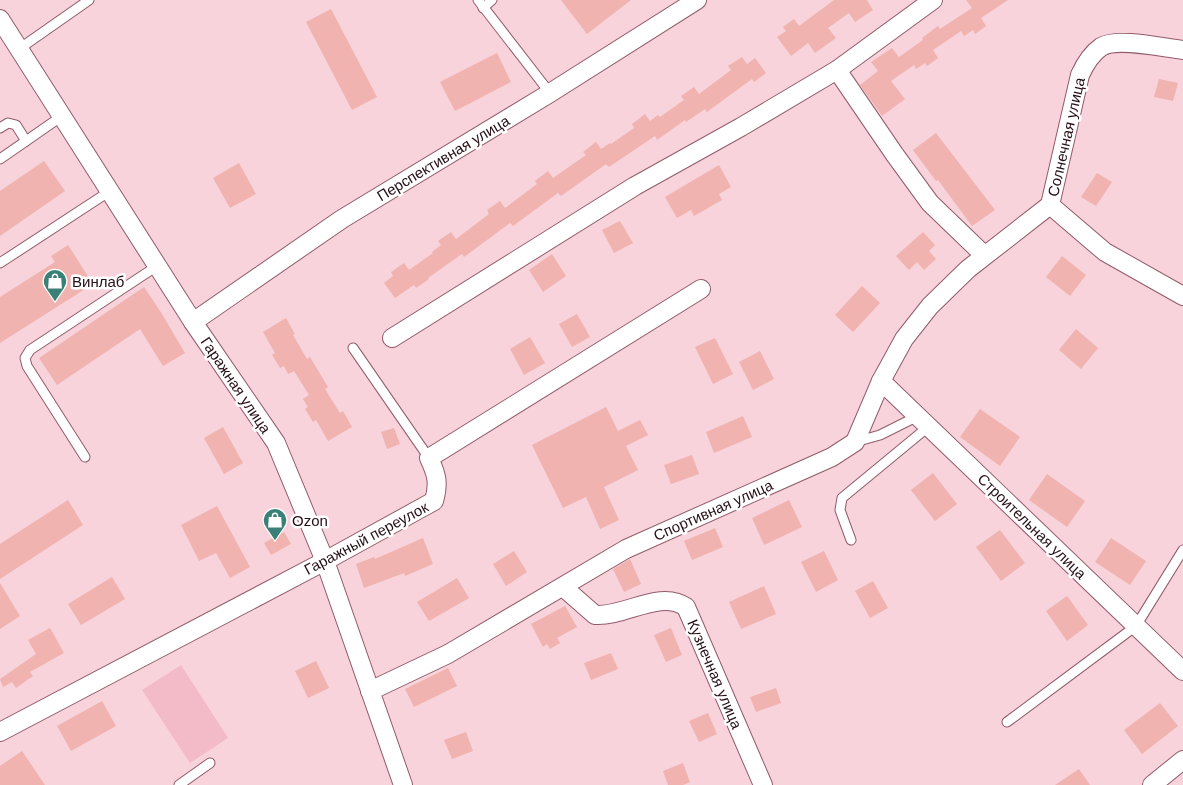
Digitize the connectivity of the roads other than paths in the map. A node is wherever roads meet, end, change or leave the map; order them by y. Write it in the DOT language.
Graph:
graph roads {
  1 [pos="88,0"];
  2 [pos="478,0"];
  3 [pos="492,0"];
  4 [pos="696,0"];
  5 [pos="933,0"];
  6 [pos="483,8"];
  7 [pos="0,19"];
  8 [pos="19,49"];
  9 [pos="1183,50"];
  10 [pos="837,70"];
  11 [pos="550,93"];
  12 [pos="62,116"];
  13 [pos="0,128"];
  14 [pos="26,141"];
  15 [pos="0,159"];
  16 [pos="110,192"];
  17 [pos="1050,205"];
  18 [pos="984,255"];
  19 [pos="0,264"];
  20 [pos="157,266"];
  21 [pos="701,289"];
  22 [pos="1183,296"];
  23 [pos="193,322"];
  24 [pos="392,338"];
  25 [pos="353,348"];
  26 [pos="881,381"];
  27 [pos="923,421"];
  28 [pos="855,442"];
  29 [pos="85,457"];
  30 [pos="429,458"];
  31 [pos="851,540"];
  32 [pos="1183,550"];
  33 [pos="325,561"];
  34 [pos="563,587"];
  35 [pos="1136,626"];
  36 [pos="1183,671"];
  37 [pos="370,691"];
  38 [pos="1006,722"];
  39 [pos="1,729"];
  40 [pos="1183,760"];
  41 [pos="210,763"];
  42 [pos="178,785"];
  43 [pos="403,785"];
  44 [pos="763,785"];
  45 [pos="1152,785"];
  1 -- 8 [label="lane"];
  2 -- 6 [label="lane"];
  3 -- 6 [label="lane"];
  4 -- 11 [label="street, Перспективная улица"];
  5 -- 10 [label="street"];
  6 -- 11 [label="lane"];
  7 -- 8 [label="street, Гаражная улица"];
  8 -- 12 [label="street, Гаражная улица"];
  9 -- 17 [label="street, Солнечная улица"];
  10 -- 18 [label="street"];
  10 -- 24 [label="street"];
  11 -- 23 [label="street, Перспективная улица"];
  12 -- 14 [label="lane"];
  12 -- 16 [label="street, Гаражная улица"];
  13 -- 14 [label="lane"];
  14 -- 15 [label="lane"];
  16 -- 19 [label="lane"];
  16 -- 20 [label="street, Гаражная улица"];
  17 -- 18 [label="street, Солнечная улица"];
  17 -- 22 [label="street"];
  18 -- 26 [label="street"];
  20 -- 23 [label="street, Гаражная улица"];
  20 -- 29 [label="lane"];
  21 -- 30 [label="street"];
  23 -- 33 [label="street, Гаражная улица"];
  25 -- 30 [label="lane"];
  26 -- 27 [label="street, Строительная улица"];
  26 -- 28 [label="street"];
  27 -- 28 [label="lane"];
  27 -- 31 [label="lane"];
  27 -- 35 [label="street, Строительная улица"];
  28 -- 34 [label="street, Спортивная улица"];
  30 -- 33 [label="street, Гаражный переулок"];
  32 -- 35 [label="lane"];
  33 -- 37 [label="street, Гаражная улица"];
  33 -- 39 [label="street, Гаражный переулок"];
  34 -- 37 [label="street, Спортивная улица"];
  34 -- 44 [label="street, Кузнечная улица"];
  35 -- 36 [label="street, Строительная улица"];
  35 -- 38 [label="lane"];
  37 -- 43 [label="street, Гаражная улица"];
  40 -- 45 [label="street"];
  41 -- 42 [label="lane"];
}
